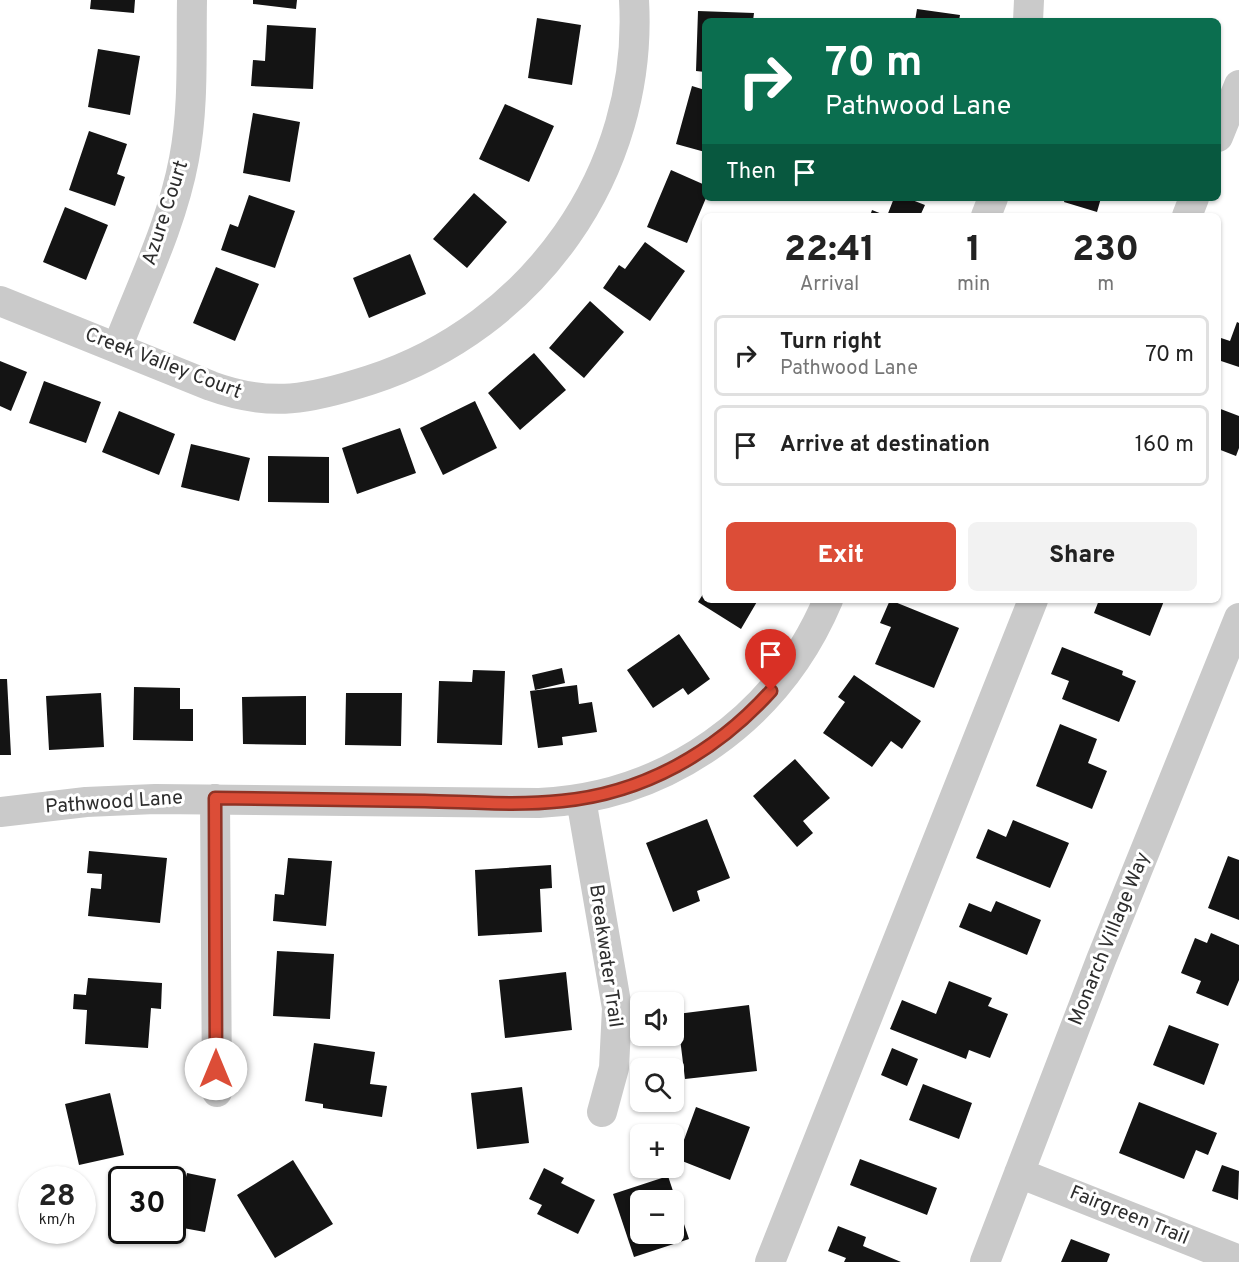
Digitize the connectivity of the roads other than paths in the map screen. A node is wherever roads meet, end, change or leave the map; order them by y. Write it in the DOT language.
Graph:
graph roads {
  1 [pos="192,0"];
  2 [pos="634,0"];
  3 [pos="1029,0"];
  4 [pos="1028,18"];
  5 [pos="1239,85"];
  6 [pos="1221,130"];
  7 [pos="0,301"];
  8 [pos="117,348"];
  9 [pos="827,603"];
  10 [pos="1033,603"];
  11 [pos="1239,618"];
  12 [pos="215,798"];
  13 [pos="581,799"];
  14 [pos="0,812"];
  15 [pos="217,1092"];
  16 [pos="602,1112"];
  17 [pos="1019,1173"];
  18 [pos="1239,1260"];
  19 [pos="770,1262"];
  20 [pos="985,1262"];
  1 -- 8 [label="street, Azure Court"];
  2 -- 8 [label="street, Creek Valley Court"];
  3 -- 4 [label="street"];
  5 -- 6 [label="street"];
  7 -- 8 [label="street, Creek Valley Court"];
  9 -- 13 [label="street, Pathwood Lane"];
  10 -- 19 [label="street"];
  11 -- 17 [label="street, Monarch Village Way"];
  12 -- 13 [label="street, Pathwood Lane"];
  12 -- 14 [label="street, Pathwood Lane"];
  12 -- 15 [label="street"];
  13 -- 16 [label="street, Breakwater Trail"];
  17 -- 18 [label="street, Fairgreen Trail"];
  17 -- 20 [label="street, Monarch Village Way"];
}
